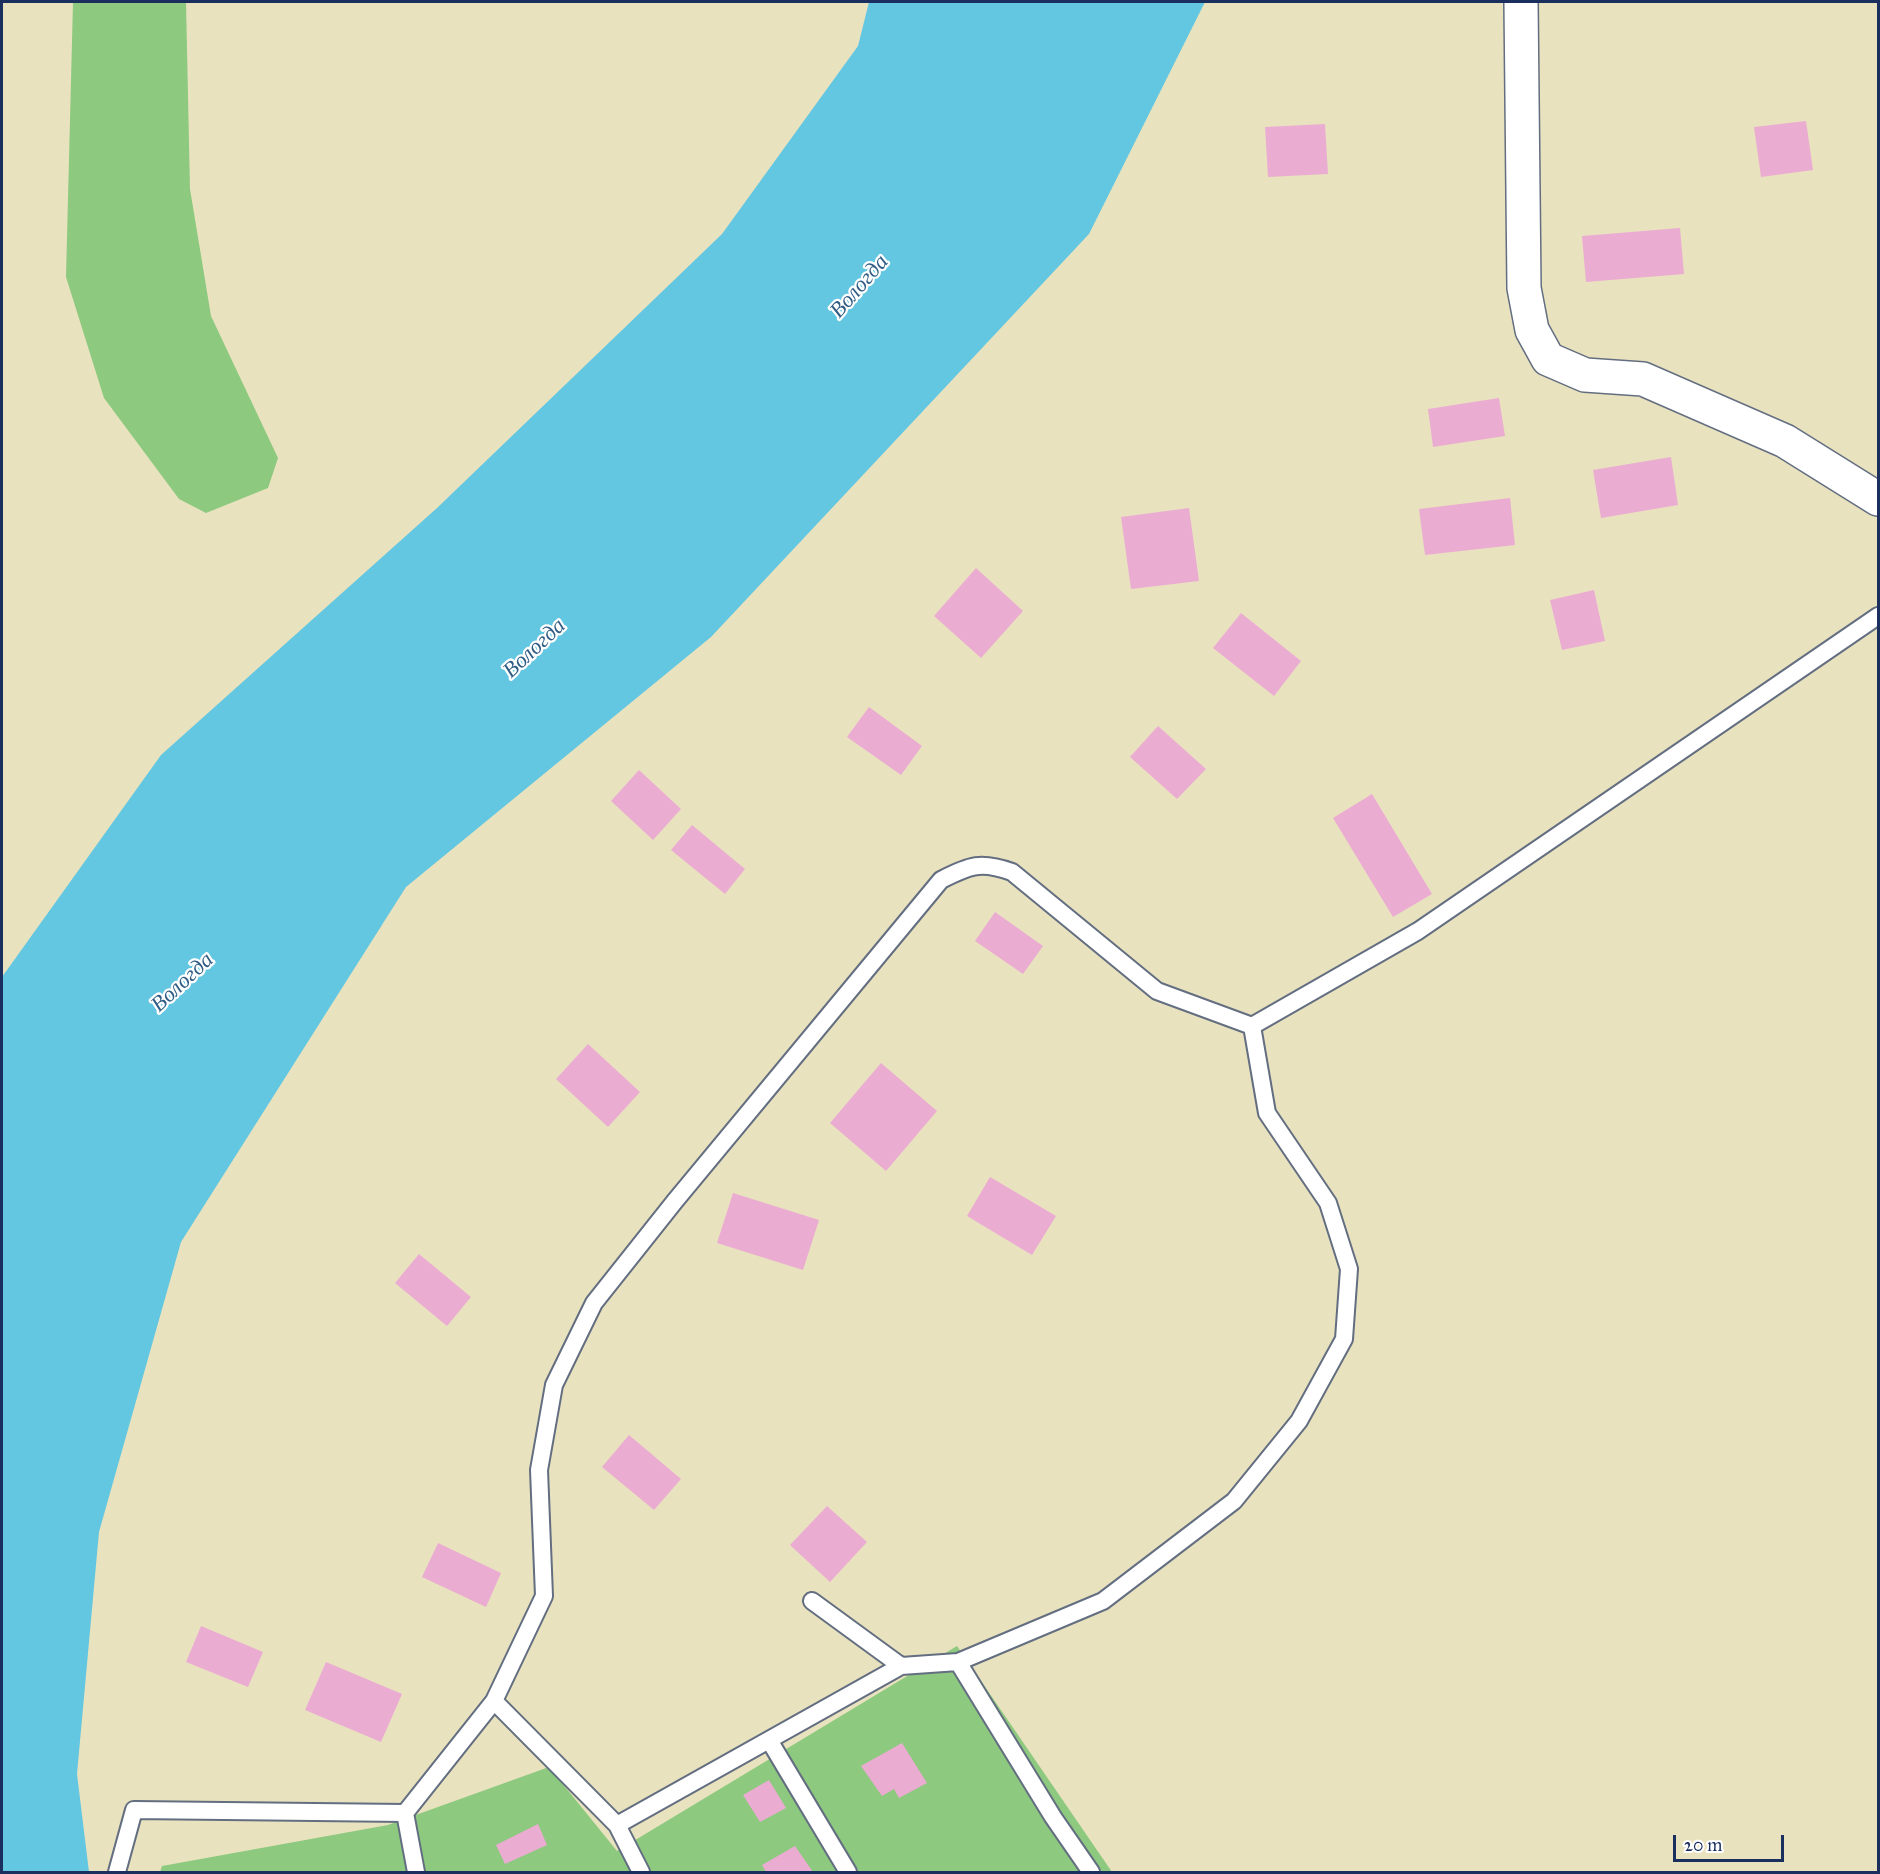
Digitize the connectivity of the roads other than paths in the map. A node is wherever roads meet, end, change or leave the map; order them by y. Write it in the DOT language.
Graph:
graph roads {
  1 [pos="1521,2"];
  2 [pos="1878,499"];
  3 [pos="1878,616"];
  4 [pos="1252,1026"];
  5 [pos="812,1601"];
  6 [pos="958,1662"];
  7 [pos="901,1666"];
  8 [pos="494,1701"];
  9 [pos="769,1740"];
  10 [pos="405,1813"];
  11 [pos="617,1825"];
  12 [pos="117,1872"];
  13 [pos="416,1872"];
  14 [pos="641,1872"];
  15 [pos="848,1872"];
  16 [pos="1091,1872"];
  1 -- 2 [label="street"];
  3 -- 4 [label="lane"];
  4 -- 6 [label="lane"];
  4 -- 8 [label="lane"];
  5 -- 7 [label="lane"];
  6 -- 7 [label="lane"];
  6 -- 16 [label="lane"];
  7 -- 9 [label="lane"];
  8 -- 10 [label="lane"];
  8 -- 11 [label="lane"];
  9 -- 11 [label="lane"];
  9 -- 15 [label="lane"];
  10 -- 12 [label="lane"];
  10 -- 13 [label="lane"];
  11 -- 14 [label="lane"];
}
